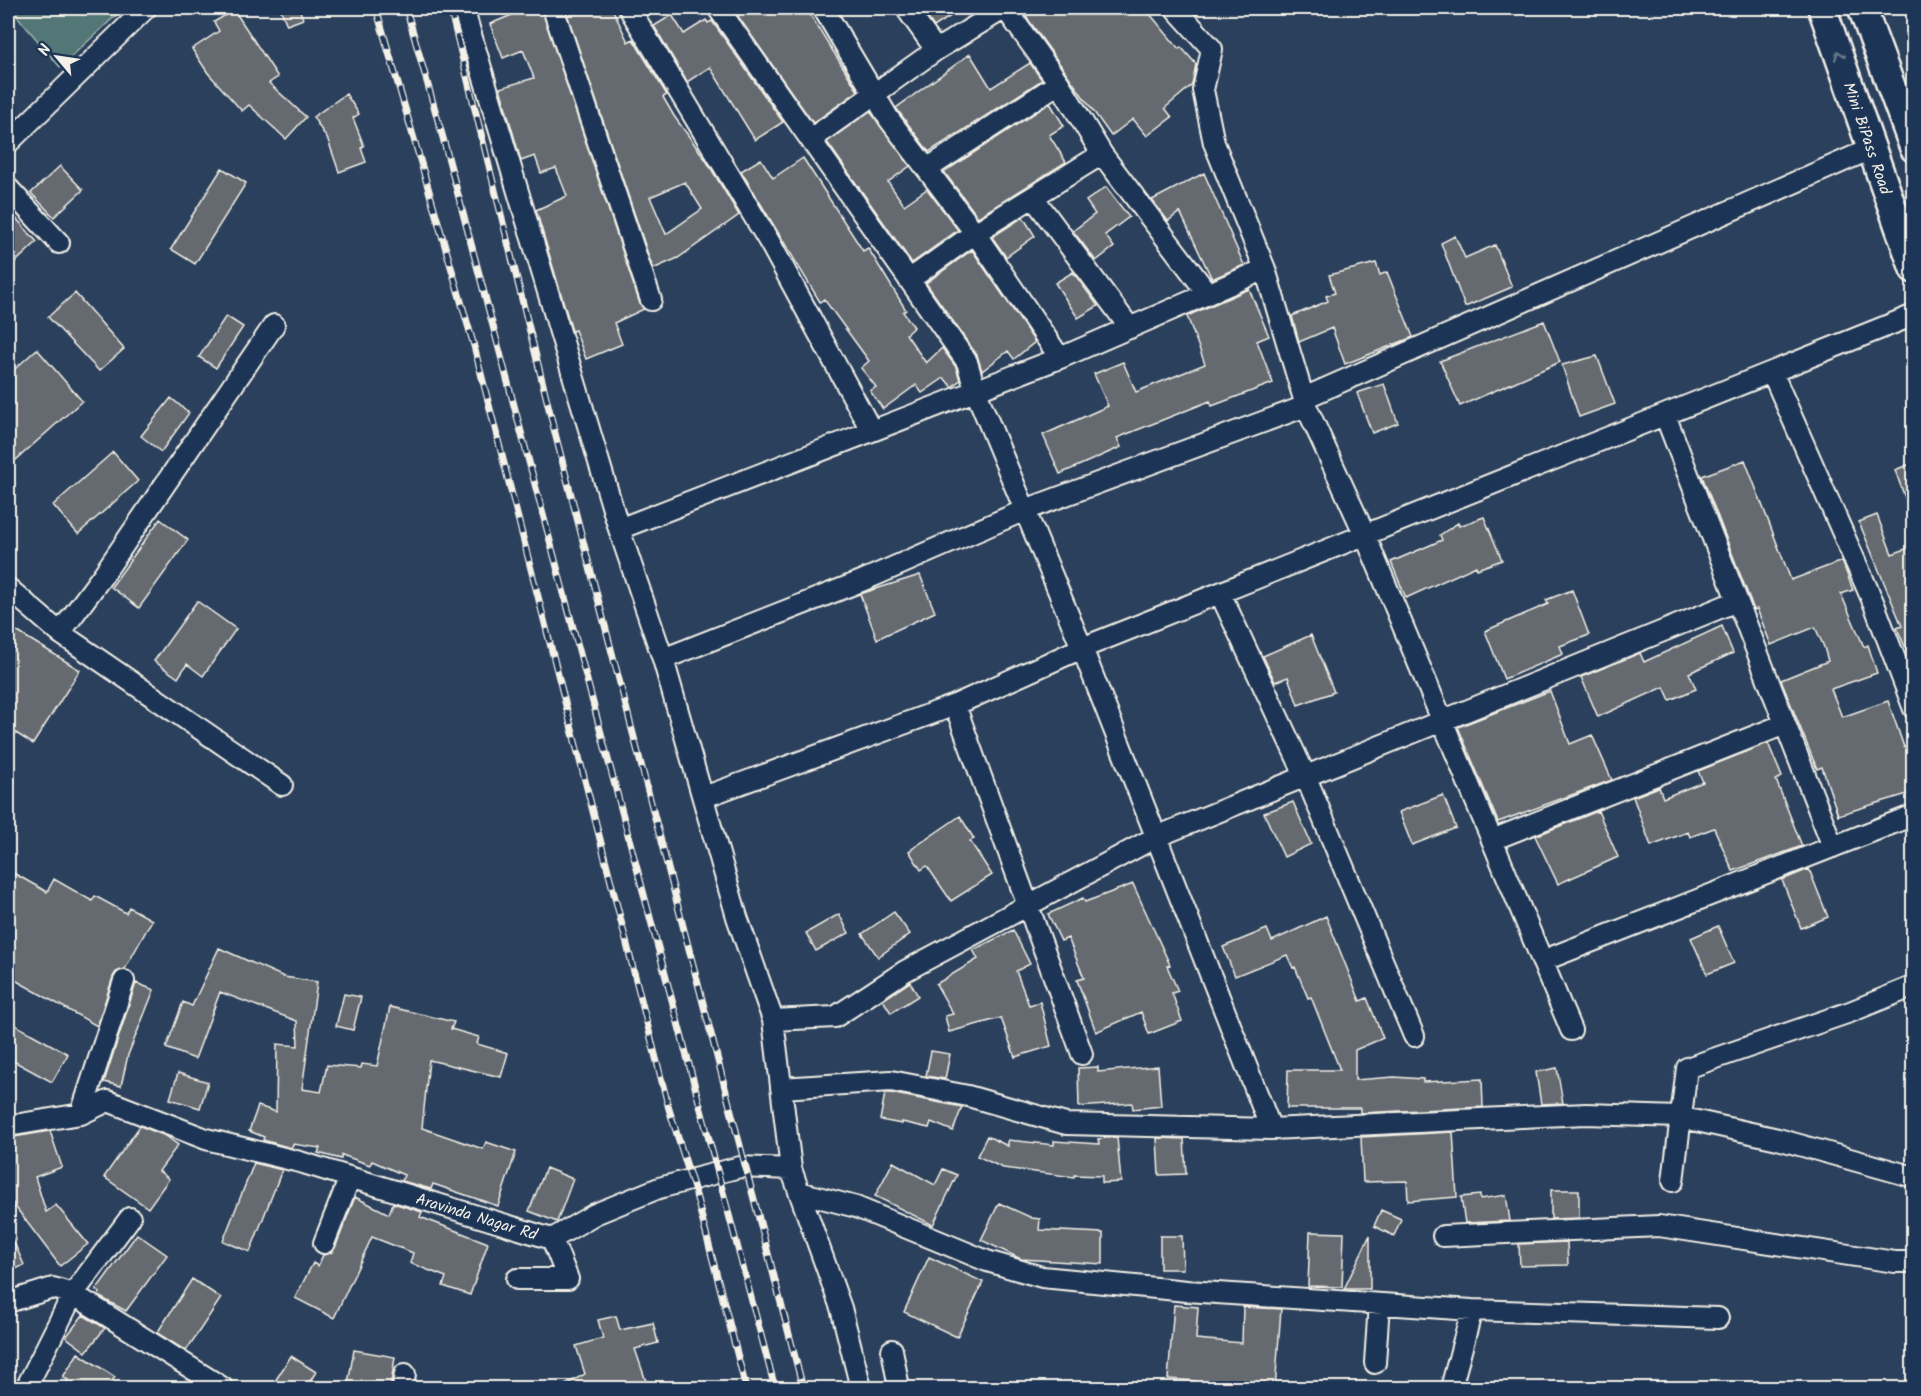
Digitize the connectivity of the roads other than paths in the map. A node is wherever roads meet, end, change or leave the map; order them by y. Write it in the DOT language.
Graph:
graph roads {
  1 [pos="463,8"];
  2 [pos="553,8"];
  3 [pos="629,8"];
  4 [pos="718,8"];
  5 [pos="823,8"];
  6 [pos="906,8"];
  7 [pos="1174,8"];
  8 [pos="1822,8"];
  9 [pos="1862,8"];
  10 [pos="143,9"];
  11 [pos="936,50"];
  12 [pos="1059,83"];
  13 [pos="874,94"];
  14 [pos="812,139"];
  15 [pos="8,143"];
  16 [pos="1873,148"];
  17 [pos="1914,148"];
  18 [pos="1102,154"];
  19 [pos="927,169"];
  20 [pos="8,188"];
  21 [pos="1033,197"];
  22 [pos="975,233"];
  23 [pos="59,243"];
  24 [pos="1265,269"];
  25 [pos="1914,269"];
  26 [pos="909,280"];
  27 [pos="1208,294"];
  28 [pos="651,300"];
  29 [pos="1914,315"];
  30 [pos="274,325"];
  31 [pos="1130,328"];
  32 [pos="1060,358"];
  33 [pos="1772,372"];
  34 [pos="975,392"];
  35 [pos="1305,402"];
  36 [pos="1665,415"];
  37 [pos="871,430"];
  38 [pos="1025,510"];
  39 [pos="619,529"];
  40 [pos="1365,535"];
  41 [pos="8,588"];
  42 [pos="1220,593"];
  43 [pos="1737,601"];
  44 [pos="60,633"];
  45 [pos="1082,648"];
  46 [pos="663,659"];
  47 [pos="955,705"];
  48 [pos="1914,709"];
  49 [pos="1442,720"];
  50 [pos="1785,724"];
  51 [pos="1305,776"];
  52 [pos="282,785"];
  53 [pos="704,797"];
  54 [pos="1914,815"];
  55 [pos="1156,837"];
  56 [pos="1492,840"];
  57 [pos="1833,847"];
  58 [pos="1028,906"];
  59 [pos="1542,961"];
  60 [pos="123,981"];
  61 [pos="1914,986"];
  62 [pos="773,1020"];
  63 [pos="1571,1030"];
  64 [pos="1414,1036"];
  65 [pos="1082,1054"];
  66 [pos="781,1088"];
  67 [pos="81,1114"];
  68 [pos="1679,1117"];
  69 [pos="8,1126"];
  70 [pos="1270,1129"];
  71 [pos="791,1168"];
  72 [pos="350,1177"];
  73 [pos="1914,1177"];
  74 [pos="1673,1181"];
  75 [pos="800,1192"];
  76 [pos="130,1218"];
  77 [pos="1443,1236"];
  78 [pos="552,1239"];
  79 [pos="324,1242"];
  80 [pos="1914,1262"];
  81 [pos="518,1279"];
  82 [pos="73,1294"];
  83 [pos="8,1302"];
  84 [pos="1379,1304"];
  85 [pos="1472,1310"];
  86 [pos="1718,1318"];
  87 [pos="892,1350"];
  88 [pos="1375,1363"];
  89 [pos="26,1389"];
  90 [pos="222,1389"];
  91 [pos="861,1389"];
  92 [pos="899,1389"];
  93 [pos="1450,1389"];
  1 -- 39 [label="street"];
  2 -- 28 [label="street"];
  3 -- 37 [label="street"];
  4 -- 14 [label="street"];
  5 -- 13 [label="street"];
  6 -- 11 [label="street"];
  7 -- 24 [label="street"];
  16 -- 8 [label="main road, Mini BiPass Road, one-way"];
  9 -- 17 [label="main road"];
  10 -- 15 [label="street"];
  11 -- 12 [label="street"];
  11 -- 13 [label="street"];
  12 -- 18 [label="street"];
  12 -- 19 [label="street"];
  13 -- 14 [label="street"];
  13 -- 19 [label="street"];
  14 -- 26 [label="street"];
  16 -- 25 [label="main road, Mini BiPass Road"];
  16 -- 35 [label="street"];
  18 -- 21 [label="street"];
  18 -- 27 [label="street"];
  19 -- 22 [label="street"];
  20 -- 23 [label="street"];
  21 -- 22 [label="street"];
  21 -- 31 [label="street"];
  22 -- 26 [label="street"];
  22 -- 32 [label="street"];
  24 -- 27 [label="street"];
  24 -- 35 [label="street"];
  26 -- 34 [label="street"];
  27 -- 31 [label="street"];
  29 -- 33 [label="street"];
  30 -- 44 [label="street"];
  31 -- 32 [label="street"];
  32 -- 34 [label="street"];
  33 -- 36 [label="street"];
  33 -- 48 [label="street"];
  34 -- 37 [label="street"];
  34 -- 38 [label="street"];
  35 -- 38 [label="street"];
  35 -- 40 [label="street"];
  36 -- 40 [label="street"];
  36 -- 43 [label="street"];
  37 -- 39 [label="street"];
  38 -- 45 [label="street"];
  38 -- 46 [label="street"];
  39 -- 46 [label="street"];
  40 -- 42 [label="street"];
  40 -- 49 [label="street"];
  41 -- 44 [label="street"];
  42 -- 45 [label="street"];
  42 -- 51 [label="street"];
  43 -- 49 [label="street"];
  43 -- 50 [label="street"];
  44 -- 52 [label="street"];
  45 -- 47 [label="street"];
  45 -- 55 [label="street"];
  46 -- 53 [label="street"];
  47 -- 53 [label="street"];
  47 -- 58 [label="street"];
  49 -- 51 [label="street"];
  49 -- 56 [label="street"];
  50 -- 56 [label="street"];
  50 -- 57 [label="street"];
  51 -- 55 [label="street"];
  51 -- 64 [label="street"];
  53 -- 62 [label="street"];
  54 -- 57 [label="street"];
  55 -- 58 [label="street"];
  55 -- 70 [label="street"];
  56 -- 59 [label="street"];
  57 -- 59 [label="street"];
  58 -- 62 [label="street"];
  58 -- 65 [label="street"];
  59 -- 63 [label="street"];
  60 -- 67 [label="street"];
  61 -- 68 [label="street"];
  62 -- 66 [label="street"];
  66 -- 70 [label="street"];
  66 -- 71 [label="street"];
  67 -- 69 [label="street, Aravinda Nagar Rd"];
  67 -- 72 [label="street, Aravinda Nagar Rd"];
  68 -- 70 [label="street"];
  68 -- 73 [label="street"];
  68 -- 74 [label="street"];
  71 -- 75 [label="street"];
  71 -- 78 [label="street, Aravinda Nagar Rd"];
  72 -- 78 [label="street, Aravinda Nagar Rd"];
  72 -- 79 [label="street"];
  75 -- 84 [label="street"];
  75 -- 91 [label="street"];
  76 -- 82 [label="street"];
  77 -- 80 [label="street"];
  78 -- 81 [label="street"];
  82 -- 83 [label="street"];
  82 -- 89 [label="street"];
  82 -- 90 [label="street"];
  84 -- 85 [label="street"];
  84 -- 88 [label="street"];
  85 -- 86 [label="street"];
  85 -- 93 [label="street"];
  87 -- 92 [label="street"];
}
